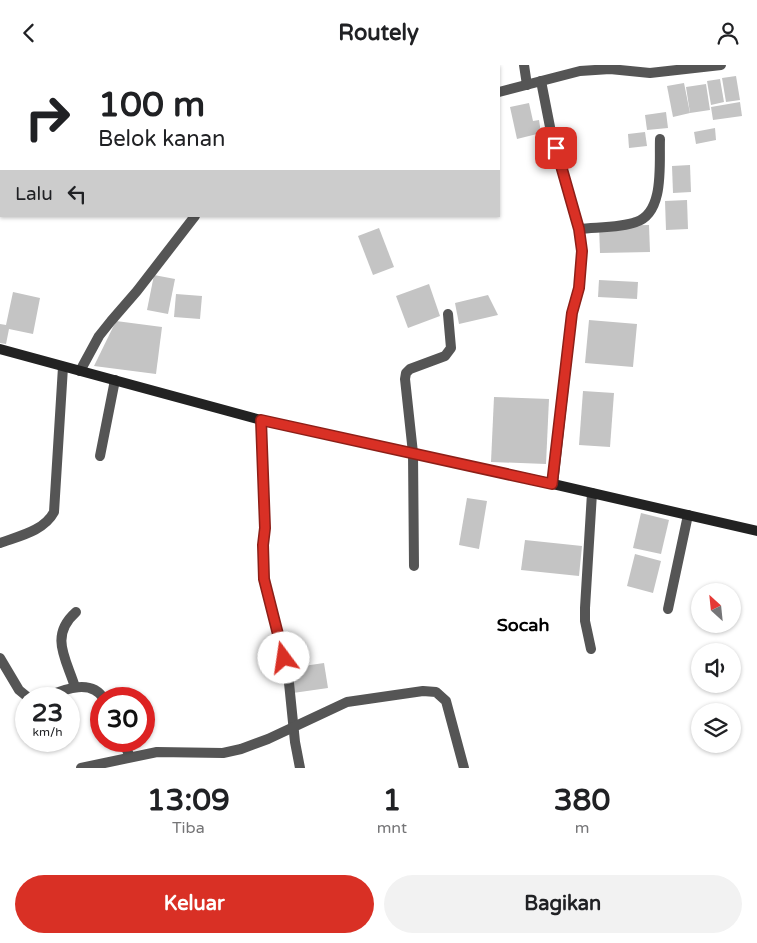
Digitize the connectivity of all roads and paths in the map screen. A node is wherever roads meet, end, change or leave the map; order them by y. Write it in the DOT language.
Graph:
graph roads {
  1 [pos="524,65"];
  2 [pos="721,65"];
  3 [pos="541,81"];
  4 [pos="527,85"];
  5 [pos="500,91"];
  6 [pos="660,139"];
  7 [pos="194,217"];
  8 [pos="579,229"];
  9 [pos="448,314"];
  10 [pos="0,349"];
  11 [pos="63,367"];
  12 [pos="80,371"];
  13 [pos="115,380"];
  14 [pos="261,420"];
  15 [pos="413,453"];
  16 [pos="100,456"];
  17 [pos="552,484"];
  18 [pos="592,493"];
  19 [pos="688,515"];
  20 [pos="757,531"];
  21 [pos="0,543"];
  22 [pos="414,567"];
  23 [pos="668,609"];
  24 [pos="76,611"];
  25 [pos="591,649"];
  26 [pos="0,658"];
  27 [pos="17,687"];
  28 [pos="75,687"];
  29 [pos="294,728"];
  30 [pos="128,752"];
  31 [pos="130,757"];
  32 [pos="81,768"];
  33 [pos="300,768"];
  34 [pos="464,768"];
  1 -- 4 [label="street"];
  2 -- 3 [label="street"];
  3 -- 4 [label="street"];
  3 -- 8 [label="street"];
  4 -- 5 [label="street"];
  6 -- 8 [label="street"];
  7 -- 12 [label="street"];
  8 -- 17 [label="street"];
  9 -- 15 [label="street"];
  10 -- 11 [label="main road"];
  11 -- 12 [label="main road"];
  11 -- 21 [label="street"];
  12 -- 13 [label="main road"];
  13 -- 14 [label="main road"];
  13 -- 16 [label="street"];
  14 -- 15 [label="main road"];
  14 -- 29 [label="street"];
  15 -- 17 [label="main road"];
  15 -- 22 [label="street"];
  17 -- 18 [label="main road"];
  18 -- 19 [label="main road"];
  18 -- 25 [label="street"];
  19 -- 20 [label="main road"];
  19 -- 23 [label="street"];
  24 -- 28 [label="street"];
  26 -- 27 [label="street"];
  29 -- 31 [label="street"];
  29 -- 33 [label="street"];
  29 -- 34 [label="street"];
  30 -- 31 [label="street"];
  31 -- 32 [label="street"];
}
